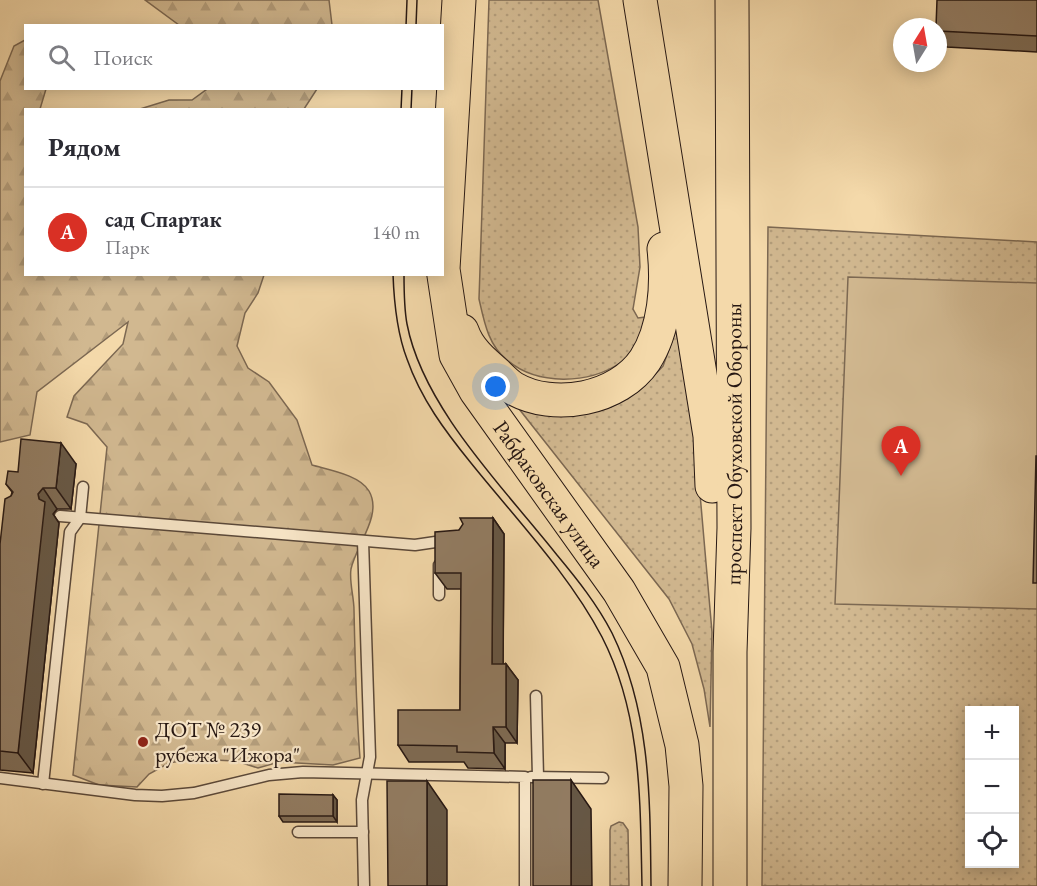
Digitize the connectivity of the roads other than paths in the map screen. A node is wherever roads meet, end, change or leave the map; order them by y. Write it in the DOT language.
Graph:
graph roads {
  1 [pos="459,0"];
  2 [pos="474,0"];
  3 [pos="640,0"];
  4 [pos="732,0"];
  5 [pos="456,64"];
  6 [pos="661,129"];
  7 [pos="444,253"];
  8 [pos="444,272"];
  9 [pos="444,276"];
  10 [pos="83,487"];
  11 [pos="60,516"];
  12 [pos="80,518"];
  13 [pos="439,540"];
  14 [pos="458,540"];
  15 [pos="363,541"];
  16 [pos="440,595"];
  17 [pos="730,652"];
  18 [pos="536,696"];
  19 [pos="366,775"];
  20 [pos="525,777"];
  21 [pos="538,777"];
  22 [pos="0,778"];
  23 [pos="603,778"];
  24 [pos="43,784"];
  25 [pos="298,832"];
  26 [pos="363,832"];
  27 [pos="364,886"];
  28 [pos="525,886"];
  29 [pos="685,886"];
  30 [pos="730,886"];
  1 -- 5 [label="main road, Рабфаковская улица"];
  2 -- 5 [label="main road"];
  3 -- 6 [label="main road"];
  4 -- 17 [label="main road, проспект Обуховской Обороны"];
  5 -- 7 [label="main road, Рабфаковская улица"];
  6 -- 8 [label="main road"];
  6 -- 17 [label="main road"];
  9 -- 29 [label="main road, Рабфаковская улица"];
  10 -- 12 [label="lane"];
  11 -- 12 [label="lane"];
  12 -- 15 [label="lane"];
  12 -- 24 [label="lane"];
  13 -- 14 [label="lane"];
  13 -- 15 [label="lane"];
  13 -- 16 [label="lane"];
  15 -- 19 [label="lane"];
  17 -- 30 [label="main road, проспект Обуховской Обороны"];
  18 -- 21 [label="lane"];
  19 -- 20 [label="lane"];
  19 -- 24 [label="lane"];
  19 -- 26 [label="lane"];
  20 -- 21 [label="lane"];
  20 -- 28 [label="lane"];
  21 -- 23 [label="lane"];
  22 -- 24 [label="lane"];
  25 -- 26 [label="lane"];
  26 -- 27 [label="lane"];
}
